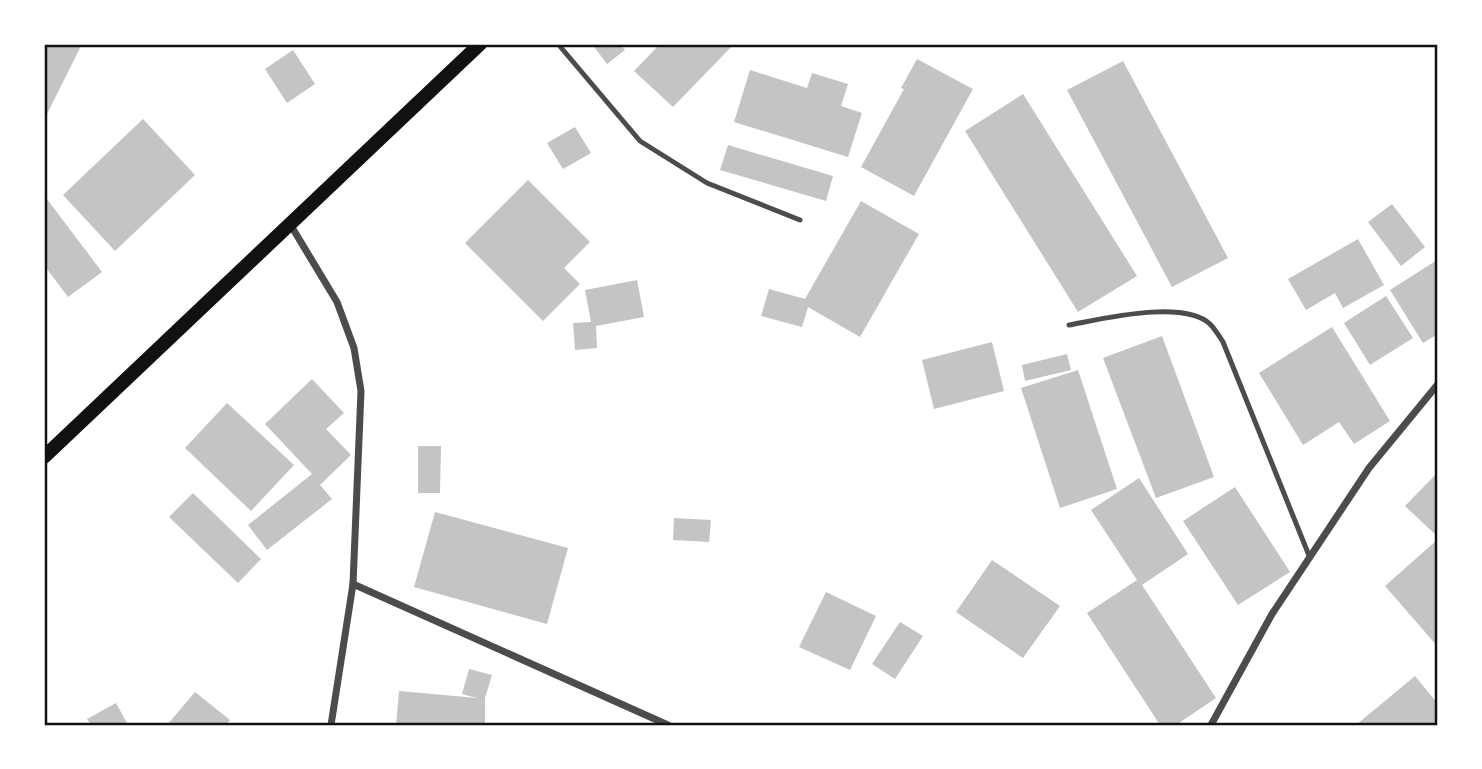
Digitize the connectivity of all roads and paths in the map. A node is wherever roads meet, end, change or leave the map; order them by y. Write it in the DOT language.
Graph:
graph roads {
  1 [pos="480,44"];
  2 [pos="558,44"];
  3 [pos="800,220"];
  4 [pos="290,224"];
  5 [pos="1069,325"];
  6 [pos="1438,384"];
  7 [pos="44,457"];
  8 [pos="1310,558"];
  9 [pos="353,584"];
  10 [pos="331,725"];
  11 [pos="667,725"];
  12 [pos="1211,725"];
  1 -- 4 [label="main road"];
  2 -- 3 [label="lane"];
  4 -- 7 [label="main road"];
  4 -- 9 [label="street"];
  5 -- 8 [label="lane"];
  6 -- 8 [label="street"];
  8 -- 12 [label="street"];
  9 -- 10 [label="street"];
  9 -- 11 [label="street"];
}
